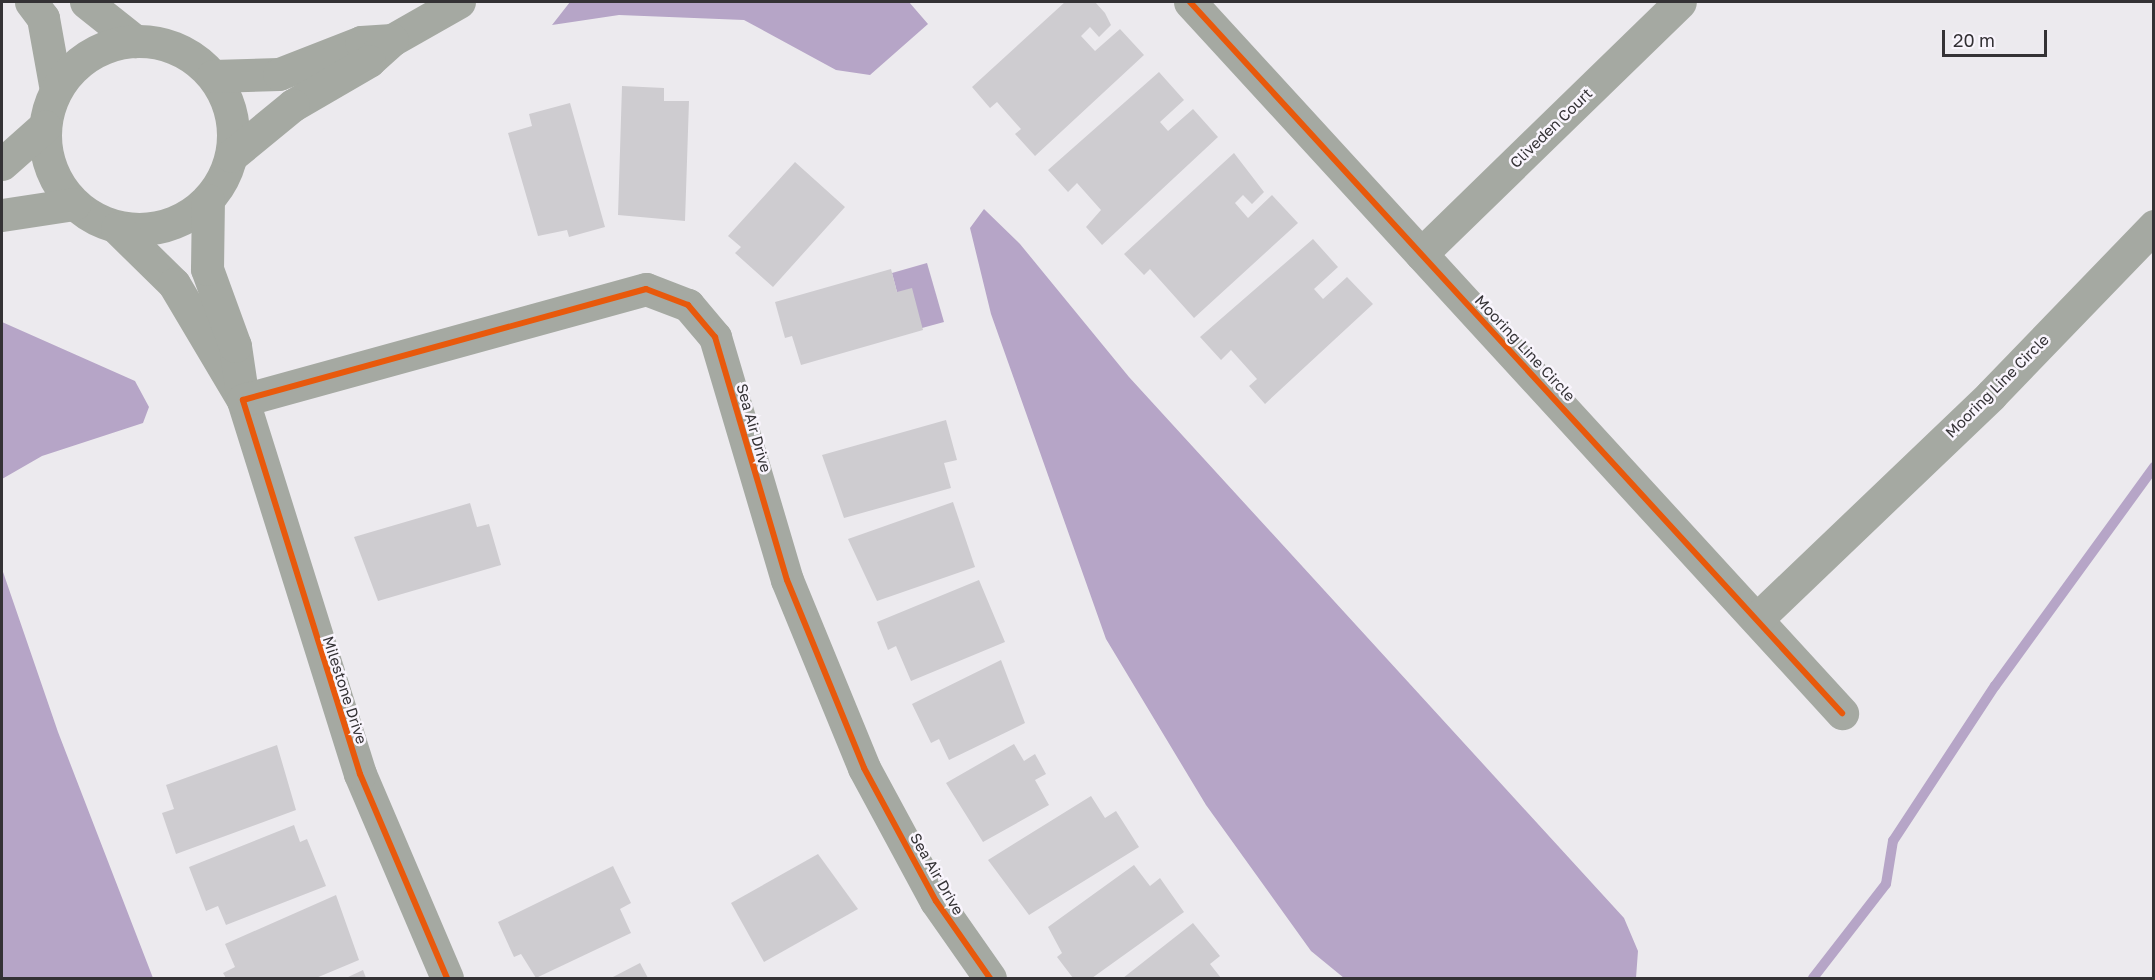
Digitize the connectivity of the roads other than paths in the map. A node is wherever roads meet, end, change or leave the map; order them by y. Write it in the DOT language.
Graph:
graph roads {
  1 [pos="32,2"];
  2 [pos="86,2"];
  3 [pos="459,2"];
  4 [pos="1190,2"];
  5 [pos="1680,2"];
  6 [pos="392,40"];
  7 [pos="135,41"];
  8 [pos="213,76"];
  9 [pos="56,90"];
  10 [pos="45,126"];
  11 [pos="231,156"];
  12 [pos="2,164"];
  13 [pos="208,200"];
  14 [pos="74,204"];
  15 [pos="2,215"];
  16 [pos="2154,226"];
  17 [pos="117,228"];
  18 [pos="1421,254"];
  19 [pos="243,400"];
  20 [pos="1759,617"];
  21 [pos="1842,713"];
  22 [pos="447,978"];
  23 [pos="990,978"];
  1 -- 9 [label="street"];
  2 -- 7 [label="street"];
  3 -- 6 [label="street"];
  4 -- 18 [label="street, Mooring Line Circle"];
  5 -- 18 [label="street, Cliveden Court"];
  6 -- 8 [label="street"];
  6 -- 11 [label="street"];
  7 -- 8 [label="street"];
  7 -- 9 [label="street"];
  8 -- 11 [label="street"];
  9 -- 10 [label="street"];
  10 -- 12 [label="street"];
  10 -- 14 [label="street"];
  11 -- 13 [label="street"];
  13 -- 17 [label="street"];
  13 -- 19 [label="street, Milestone Drive"];
  14 -- 15 [label="street"];
  14 -- 17 [label="street"];
  16 -- 20 [label="street, Mooring Line Circle"];
  17 -- 19 [label="street, Milestone Drive"];
  18 -- 20 [label="street, Mooring Line Circle"];
  19 -- 22 [label="street, Milestone Drive"];
  19 -- 23 [label="street, Sea Air Drive"];
  20 -- 21 [label="street, Mooring Line Circle"];
}
